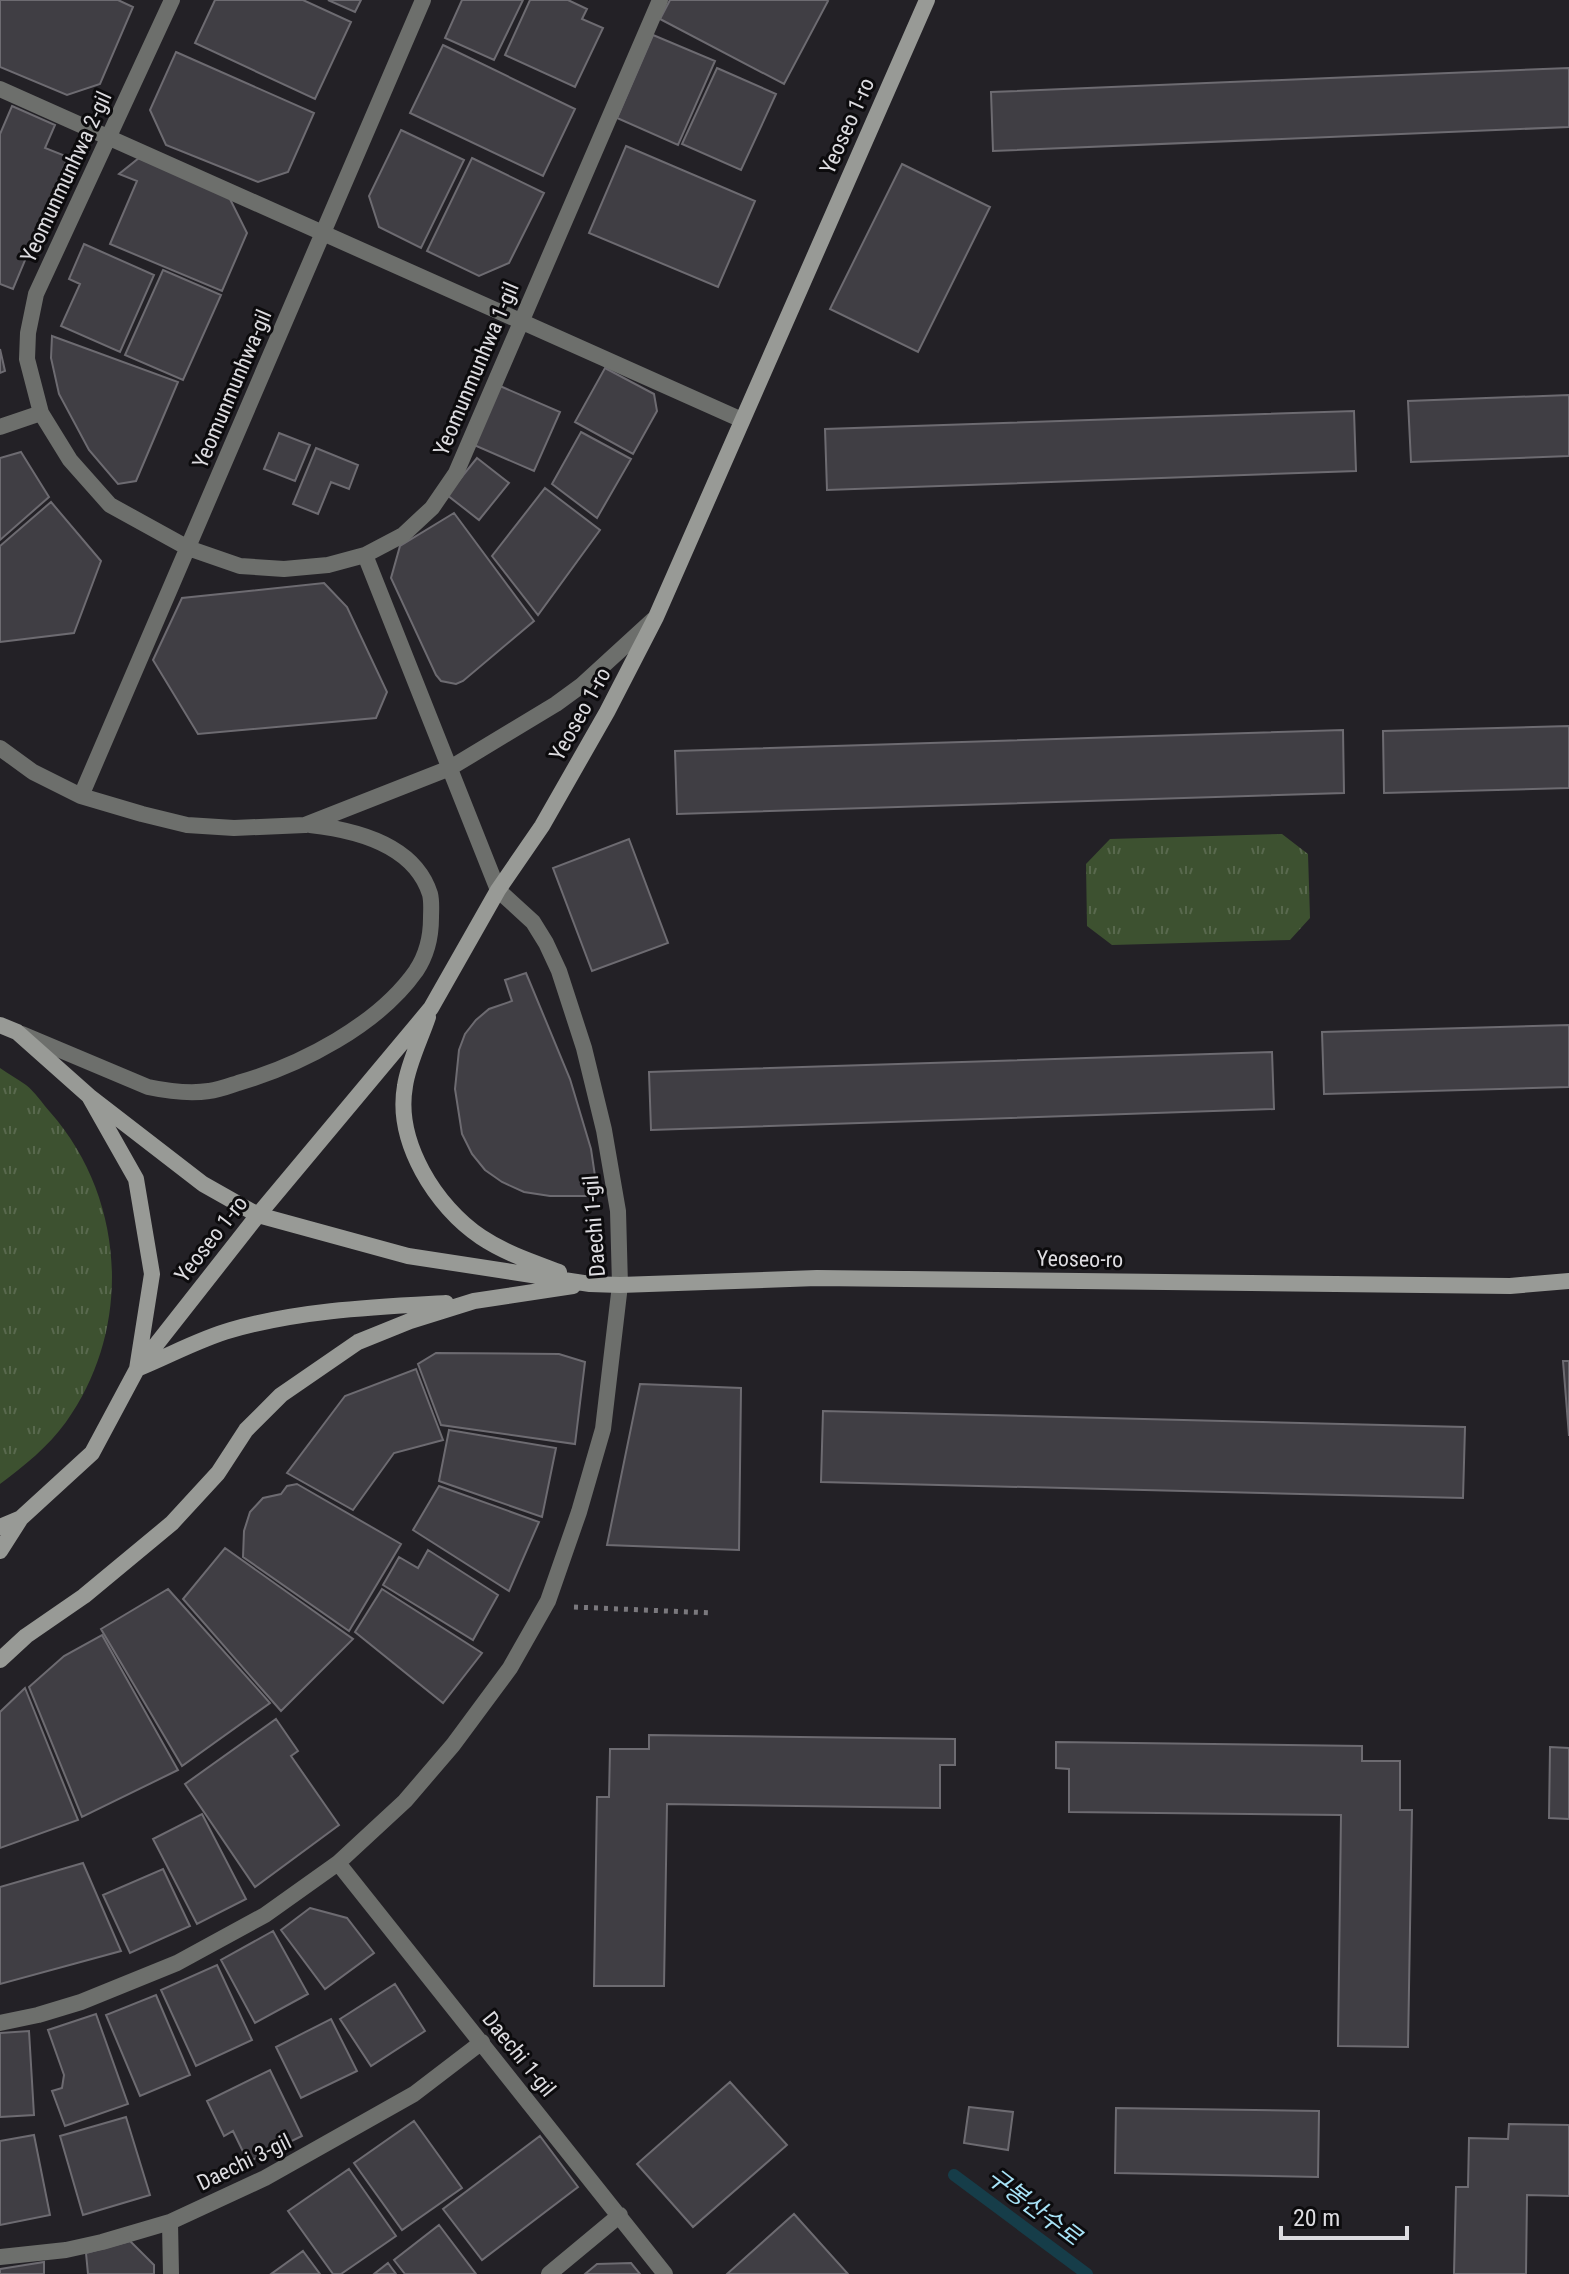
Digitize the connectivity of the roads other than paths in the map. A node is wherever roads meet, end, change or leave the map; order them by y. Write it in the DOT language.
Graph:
graph roads {
  1 [pos="172,0"];
  2 [pos="423,0"];
  3 [pos="660,0"];
  4 [pos="927,0"];
  5 [pos="0,89"];
  6 [pos="108,137"];
  7 [pos="323,233"];
  8 [pos="520,321"];
  9 [pos="41,413"];
  10 [pos="742,420"];
  11 [pos="0,427"];
  12 [pos="188,548"];
  13 [pos="365,555"];
  14 [pos="656,617"];
  15 [pos="0,748"];
  16 [pos="450,768"];
  17 [pos="81,796"];
  18 [pos="305,825"];
  19 [pos="498,890"];
  20 [pos="431,1008"];
  21 [pos="0,1022"];
  22 [pos="17,1032"];
  23 [pos="89,1096"];
  24 [pos="258,1215"];
  25 [pos="1569,1281"];
  26 [pos="590,1284"];
  27 [pos="620,1285"];
  28 [pos="474,1301"];
  29 [pos="137,1369"];
  30 [pos="21,1518"];
  31 [pos="0,1527"];
  32 [pos="0,1551"];
  33 [pos="0,1660"];
  34 [pos="338,1863"];
  35 [pos="0,2023"];
  36 [pos="482,2042"];
  37 [pos="620,2215"];
  38 [pos="170,2222"];
  39 [pos="0,2257"];
  40 [pos="171,2274"];
  41 [pos="549,2274"];
  42 [pos="665,2274"];
  1 -- 6 [label="street, Yeomunmunhwa 2-gil"];
  2 -- 7 [label="street, Yeomunmunhwa-gil"];
  3 -- 8 [label="street, Yeomunmunhwa 1-gil"];
  4 -- 10 [label="street, Yeoseo 1-ro"];
  5 -- 6 [label="street"];
  6 -- 7 [label="street"];
  6 -- 9 [label="street, Yeomunmunhwa 2-gil"];
  7 -- 8 [label="street"];
  7 -- 12 [label="street, Yeomunmunhwa-gil"];
  8 -- 10 [label="street"];
  8 -- 13 [label="street, Yeomunmunhwa 1-gil"];
  9 -- 11 [label="street"];
  9 -- 12 [label="street, Yeomunmunhwa 2-gil"];
  10 -- 14 [label="street, Yeoseo 1-ro"];
  12 -- 13 [label="street, Yeomunmunhwa 1-gil"];
  12 -- 17 [label="street, Yeomunmunhwa-gil"];
  13 -- 16 [label="street, Daechi 1-gil"];
  14 -- 16 [label="street"];
  14 -- 19 [label="street, Yeoseo 1-ro"];
  15 -- 17 [label="street"];
  16 -- 18 [label="street"];
  16 -- 19 [label="street, Daechi 1-gil"];
  17 -- 18 [label="street"];
  18 -- 22 [label="street"];
  19 -- 20 [label="street, Yeoseo 1-ro"];
  19 -- 27 [label="street, Daechi 1-gil"];
  20 -- 24 [label="street, Yeoseo 1-ro"];
  20 -- 26 [label="street"];
  21 -- 22 [label="street"];
  22 -- 23 [label="street"];
  23 -- 24 [label="street"];
  23 -- 29 [label="street"];
  24 -- 26 [label="street"];
  24 -- 29 [label="street, Yeoseo 1-ro"];
  25 -- 27 [label="street, Yeoseo-ro"];
  26 -- 27 [label="street, Yeoseo-ro"];
  26 -- 28 [label="street"];
  27 -- 34 [label="street, Daechi 1-gil"];
  28 -- 29 [label="street"];
  28 -- 33 [label="street"];
  29 -- 30 [label="street"];
  30 -- 31 [label="street"];
  30 -- 32 [label="street"];
  34 -- 35 [label="street, Daechi 1-gil"];
  34 -- 36 [label="street, Daechi 1-gil"];
  36 -- 37 [label="street, Daechi 1-gil"];
  36 -- 38 [label="street, Daechi 3-gil"];
  37 -- 41 [label="street"];
  37 -- 42 [label="street, Daechi 1-gil"];
  38 -- 39 [label="street, Daechi 3-gil"];
  38 -- 40 [label="street"];
}
